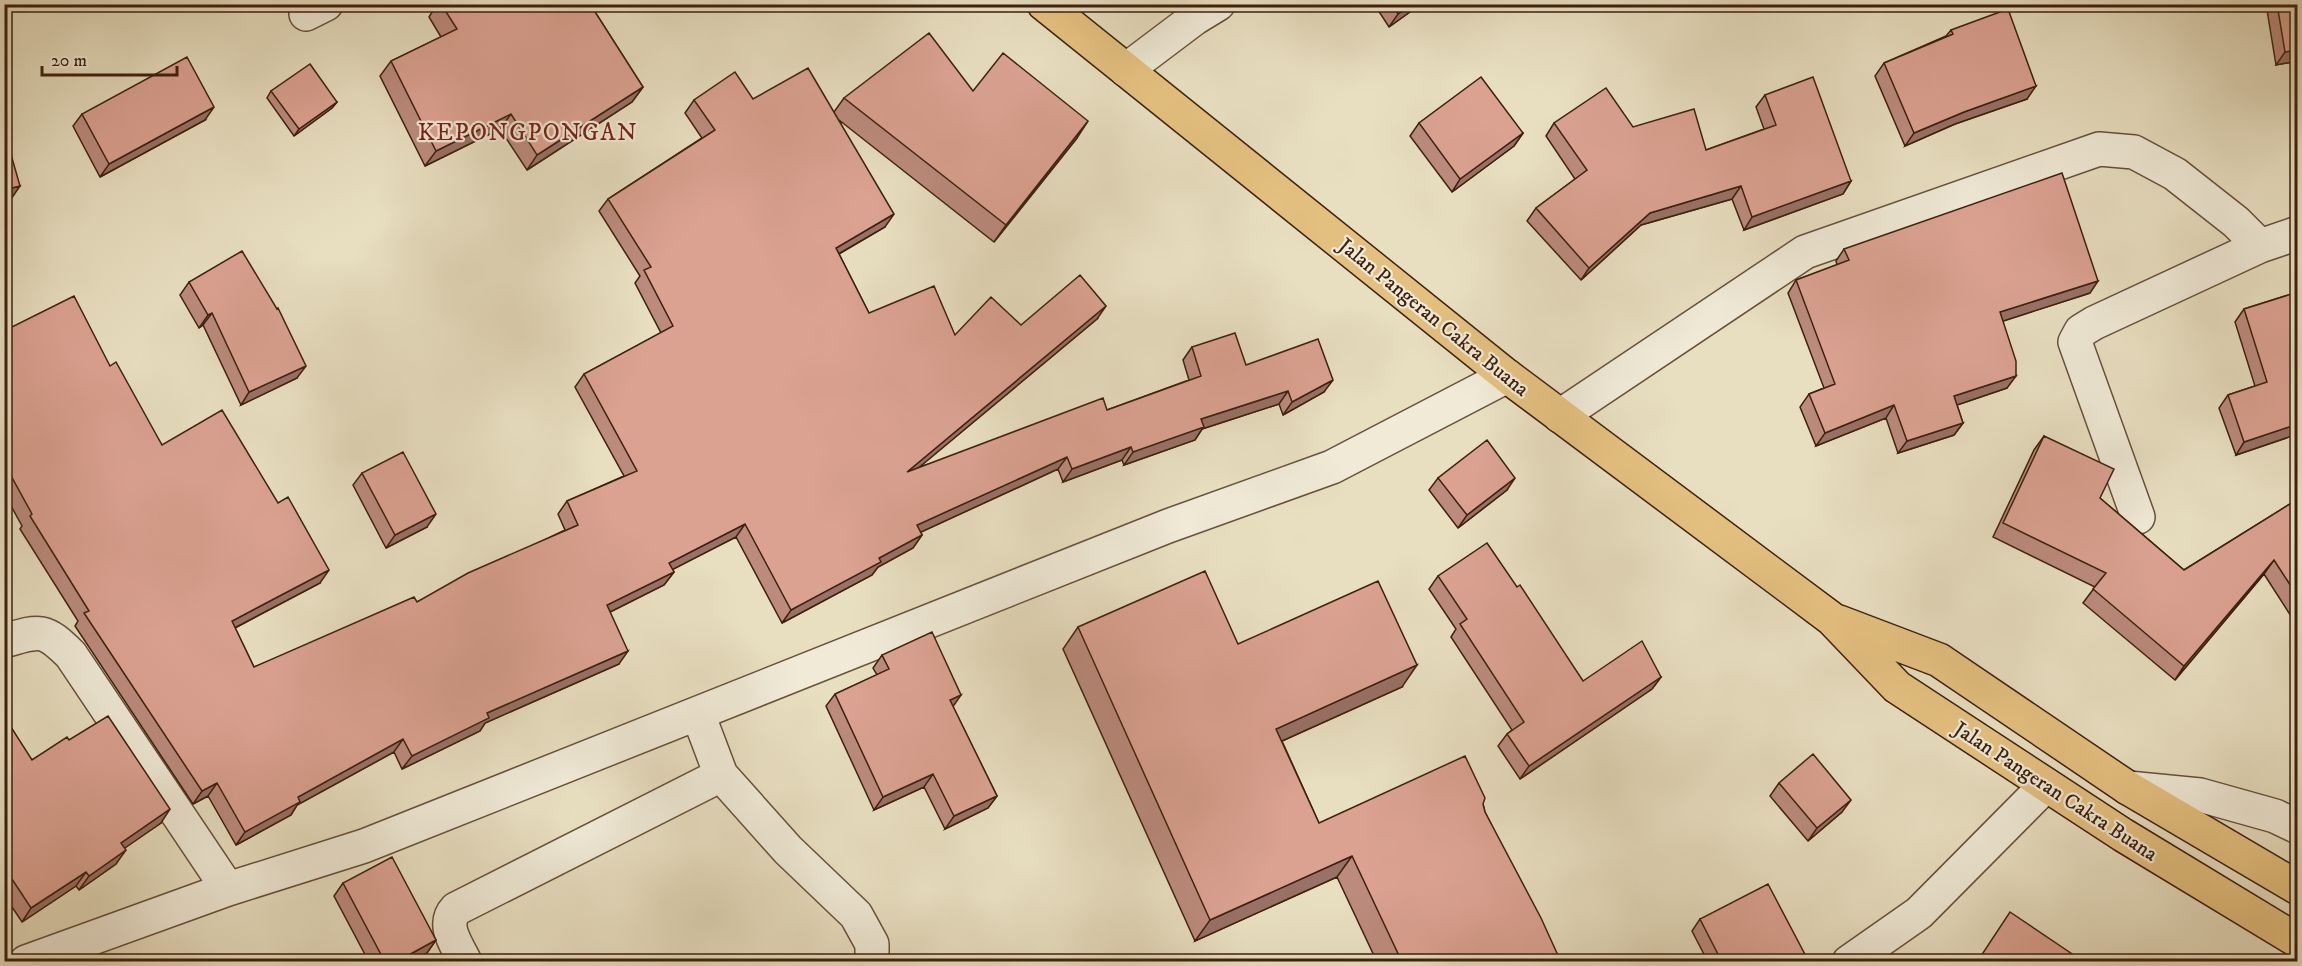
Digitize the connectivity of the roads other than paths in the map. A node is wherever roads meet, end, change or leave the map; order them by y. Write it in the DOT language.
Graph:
graph roads {
  1 [pos="1044,4"];
  2 [pos="1218,4"];
  3 [pos="1126,70"];
  4 [pos="2298,232"];
  5 [pos="2260,246"];
  6 [pos="1507,376"];
  7 [pos="1560,416"];
  8 [pos="2138,517"];
  9 [pos="1832,619"];
  10 [pos="4,641"];
  11 [pos="698,714"];
  12 [pos="721,775"];
  13 [pos="2046,785"];
  14 [pos="2128,788"];
  15 [pos="2298,827"];
  16 [pos="2298,888"];
  17 [pos="228,889"];
  18 [pos="2298,941"];
  19 [pos="26,962"];
  20 [pos="465,962"];
  21 [pos="872,962"];
  22 [pos="1849,962"];
  1 -- 3 [label="main road, Jalan Pangeran Cakra Buana"];
  2 -- 3 [label="street"];
  3 -- 6 [label="main road, Jalan Pangeran Cakra Buana"];
  4 -- 5 [label="street"];
  5 -- 7 [label="street"];
  5 -- 8 [label="street"];
  6 -- 7 [label="main road, Jalan Pangeran Cakra Buana"];
  6 -- 11 [label="street"];
  7 -- 9 [label="main road, Jalan Pangeran Cakra Buana"];
  9 -- 13 [label="main road, Jalan Pangeran Cakra Buana"];
  9 -- 14 [label="main road, Jalan Pangeran Cakra Buana"];
  10 -- 17 [label="street"];
  11 -- 12 [label="street"];
  11 -- 17 [label="street"];
  12 -- 20 [label="street"];
  12 -- 21 [label="street"];
  13 -- 18 [label="main road, Jalan Pangeran Cakra Buana"];
  13 -- 22 [label="street"];
  14 -- 15 [label="street"];
  14 -- 16 [label="main road, Jalan Pangeran Cakra Buana"];
  17 -- 19 [label="street"];
}
